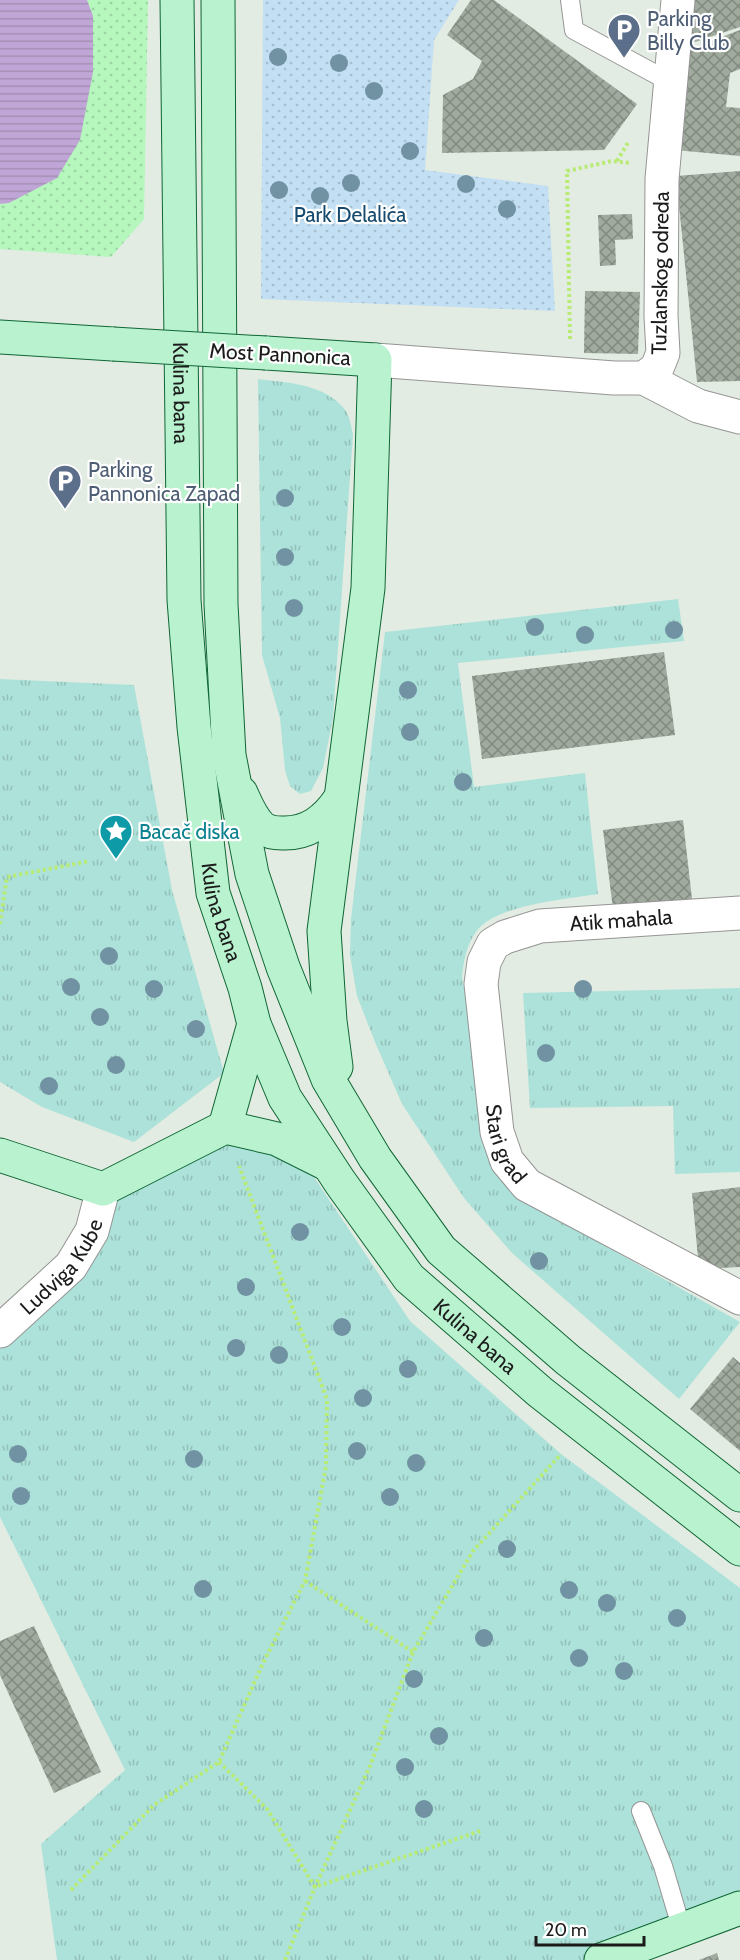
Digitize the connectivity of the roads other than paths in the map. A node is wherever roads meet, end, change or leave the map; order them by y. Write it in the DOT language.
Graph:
graph roads {
  1 [pos="177,0"];
  2 [pos="218,0"];
  3 [pos="570,0"];
  4 [pos="678,0"];
  5 [pos="670,82"];
  6 [pos="0,338"];
  7 [pos="375,360"];
  8 [pos="629,378"];
  9 [pos="740,417"];
  10 [pos="229,755"];
  11 [pos="340,799"];
  12 [pos="740,913"];
  13 [pos="505,938"];
  14 [pos="254,1024"];
  15 [pos="340,1101"];
  16 [pos="225,1128"];
  17 [pos="0,1155"];
  18 [pos="329,1165"];
  19 [pos="103,1189"];
  20 [pos="740,1298"];
  21 [pos="0,1331"];
  22 [pos="740,1495"];
  23 [pos="740,1549"];
  24 [pos="641,1811"];
  25 [pos="740,1908"];
  26 [pos="682,1930"];
  27 [pos="601,1960"];
  1 -- 14 [label="main road, Kulina bana"];
  2 -- 10 [label="main road, Kulina bana"];
  3 -- 5 [label="lane"];
  4 -- 5 [label="street, Tuzlanskog odreda"];
  5 -- 8 [label="street, Tuzlanskog odreda"];
  6 -- 7 [label="main road, Most Pannonica, bridge"];
  7 -- 8 [label="street"];
  7 -- 11 [label="main road"];
  8 -- 9 [label="street"];
  10 -- 11 [label="main road"];
  10 -- 15 [label="main road, Kulina bana"];
  11 -- 15 [label="main road"];
  12 -- 13 [label="street, Atik mahala"];
  13 -- 20 [label="street, Stari grad"];
  14 -- 16 [label="main road"];
  14 -- 18 [label="main road, Kulina bana"];
  15 -- 22 [label="main road, Kulina bana"];
  16 -- 18 [label="main road"];
  16 -- 19 [label="main road, Ludviga Kube"];
  17 -- 19 [label="main road, Ludviga Kube"];
  18 -- 23 [label="main road, Kulina bana"];
  19 -- 21 [label="street, Ludviga Kube"];
  24 -- 26 [label="lane"];
  25 -- 26 [label="main road"];
  26 -- 27 [label="main road"];
}
